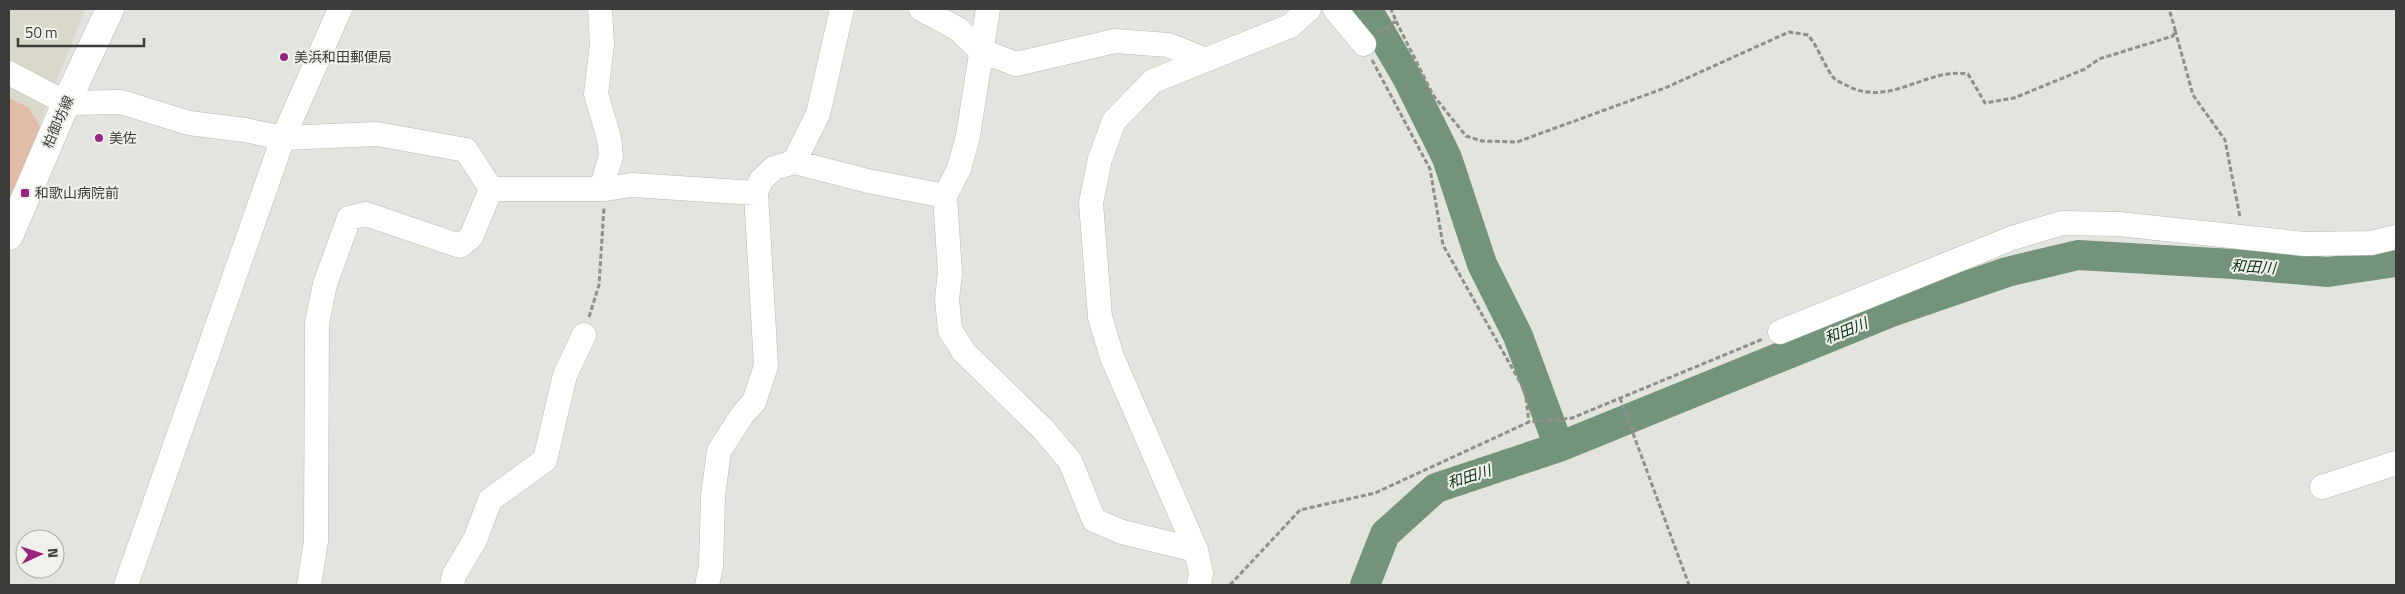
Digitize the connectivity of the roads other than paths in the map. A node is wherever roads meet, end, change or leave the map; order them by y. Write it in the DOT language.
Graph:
graph roads {
  1 [pos="110,9"];
  2 [pos="340,9"];
  3 [pos="600,9"];
  4 [pos="842,9"];
  5 [pos="921,9"];
  6 [pos="988,9"];
  7 [pos="1309,9"];
  8 [pos="1336,9"];
  9 [pos="1364,44"];
  10 [pos="980,50"];
  11 [pos="1206,60"];
  12 [pos="9,73"];
  13 [pos="66,103"];
  14 [pos="284,138"];
  15 [pos="794,162"];
  16 [pos="491,189"];
  17 [pos="603,189"];
  18 [pos="756,193"];
  19 [pos="945,196"];
  20 [pos="9,236"];
  21 [pos="2396,236"];
  22 [pos="1780,332"];
  23 [pos="584,334"];
  24 [pos="2396,463"];
  25 [pos="2322,487"];
  26 [pos="1196,550"];
  27 [pos="126,585"];
  28 [pos="308,585"];
  29 [pos="452,585"];
  30 [pos="707,585"];
  31 [pos="1199,585"];
  1 -- 13 [label="main road, 柏御坊線"];
  2 -- 14 [label="street"];
  3 -- 17 [label="street"];
  4 -- 15 [label="street"];
  5 -- 10 [label="street"];
  6 -- 10 [label="street"];
  7 -- 11 [label="street"];
  8 -- 9 [label="street"];
  10 -- 11 [label="street"];
  10 -- 19 [label="street"];
  11 -- 26 [label="street"];
  12 -- 13 [label="street"];
  13 -- 14 [label="street"];
  13 -- 20 [label="main road, 柏御坊線"];
  14 -- 16 [label="street"];
  14 -- 27 [label="street"];
  15 -- 18 [label="street"];
  15 -- 19 [label="street"];
  16 -- 17 [label="street"];
  16 -- 28 [label="street"];
  17 -- 18 [label="street"];
  18 -- 30 [label="street"];
  19 -- 26 [label="street"];
  21 -- 22 [label="street"];
  23 -- 29 [label="street"];
  24 -- 25 [label="street"];
  26 -- 31 [label="street"];
}
